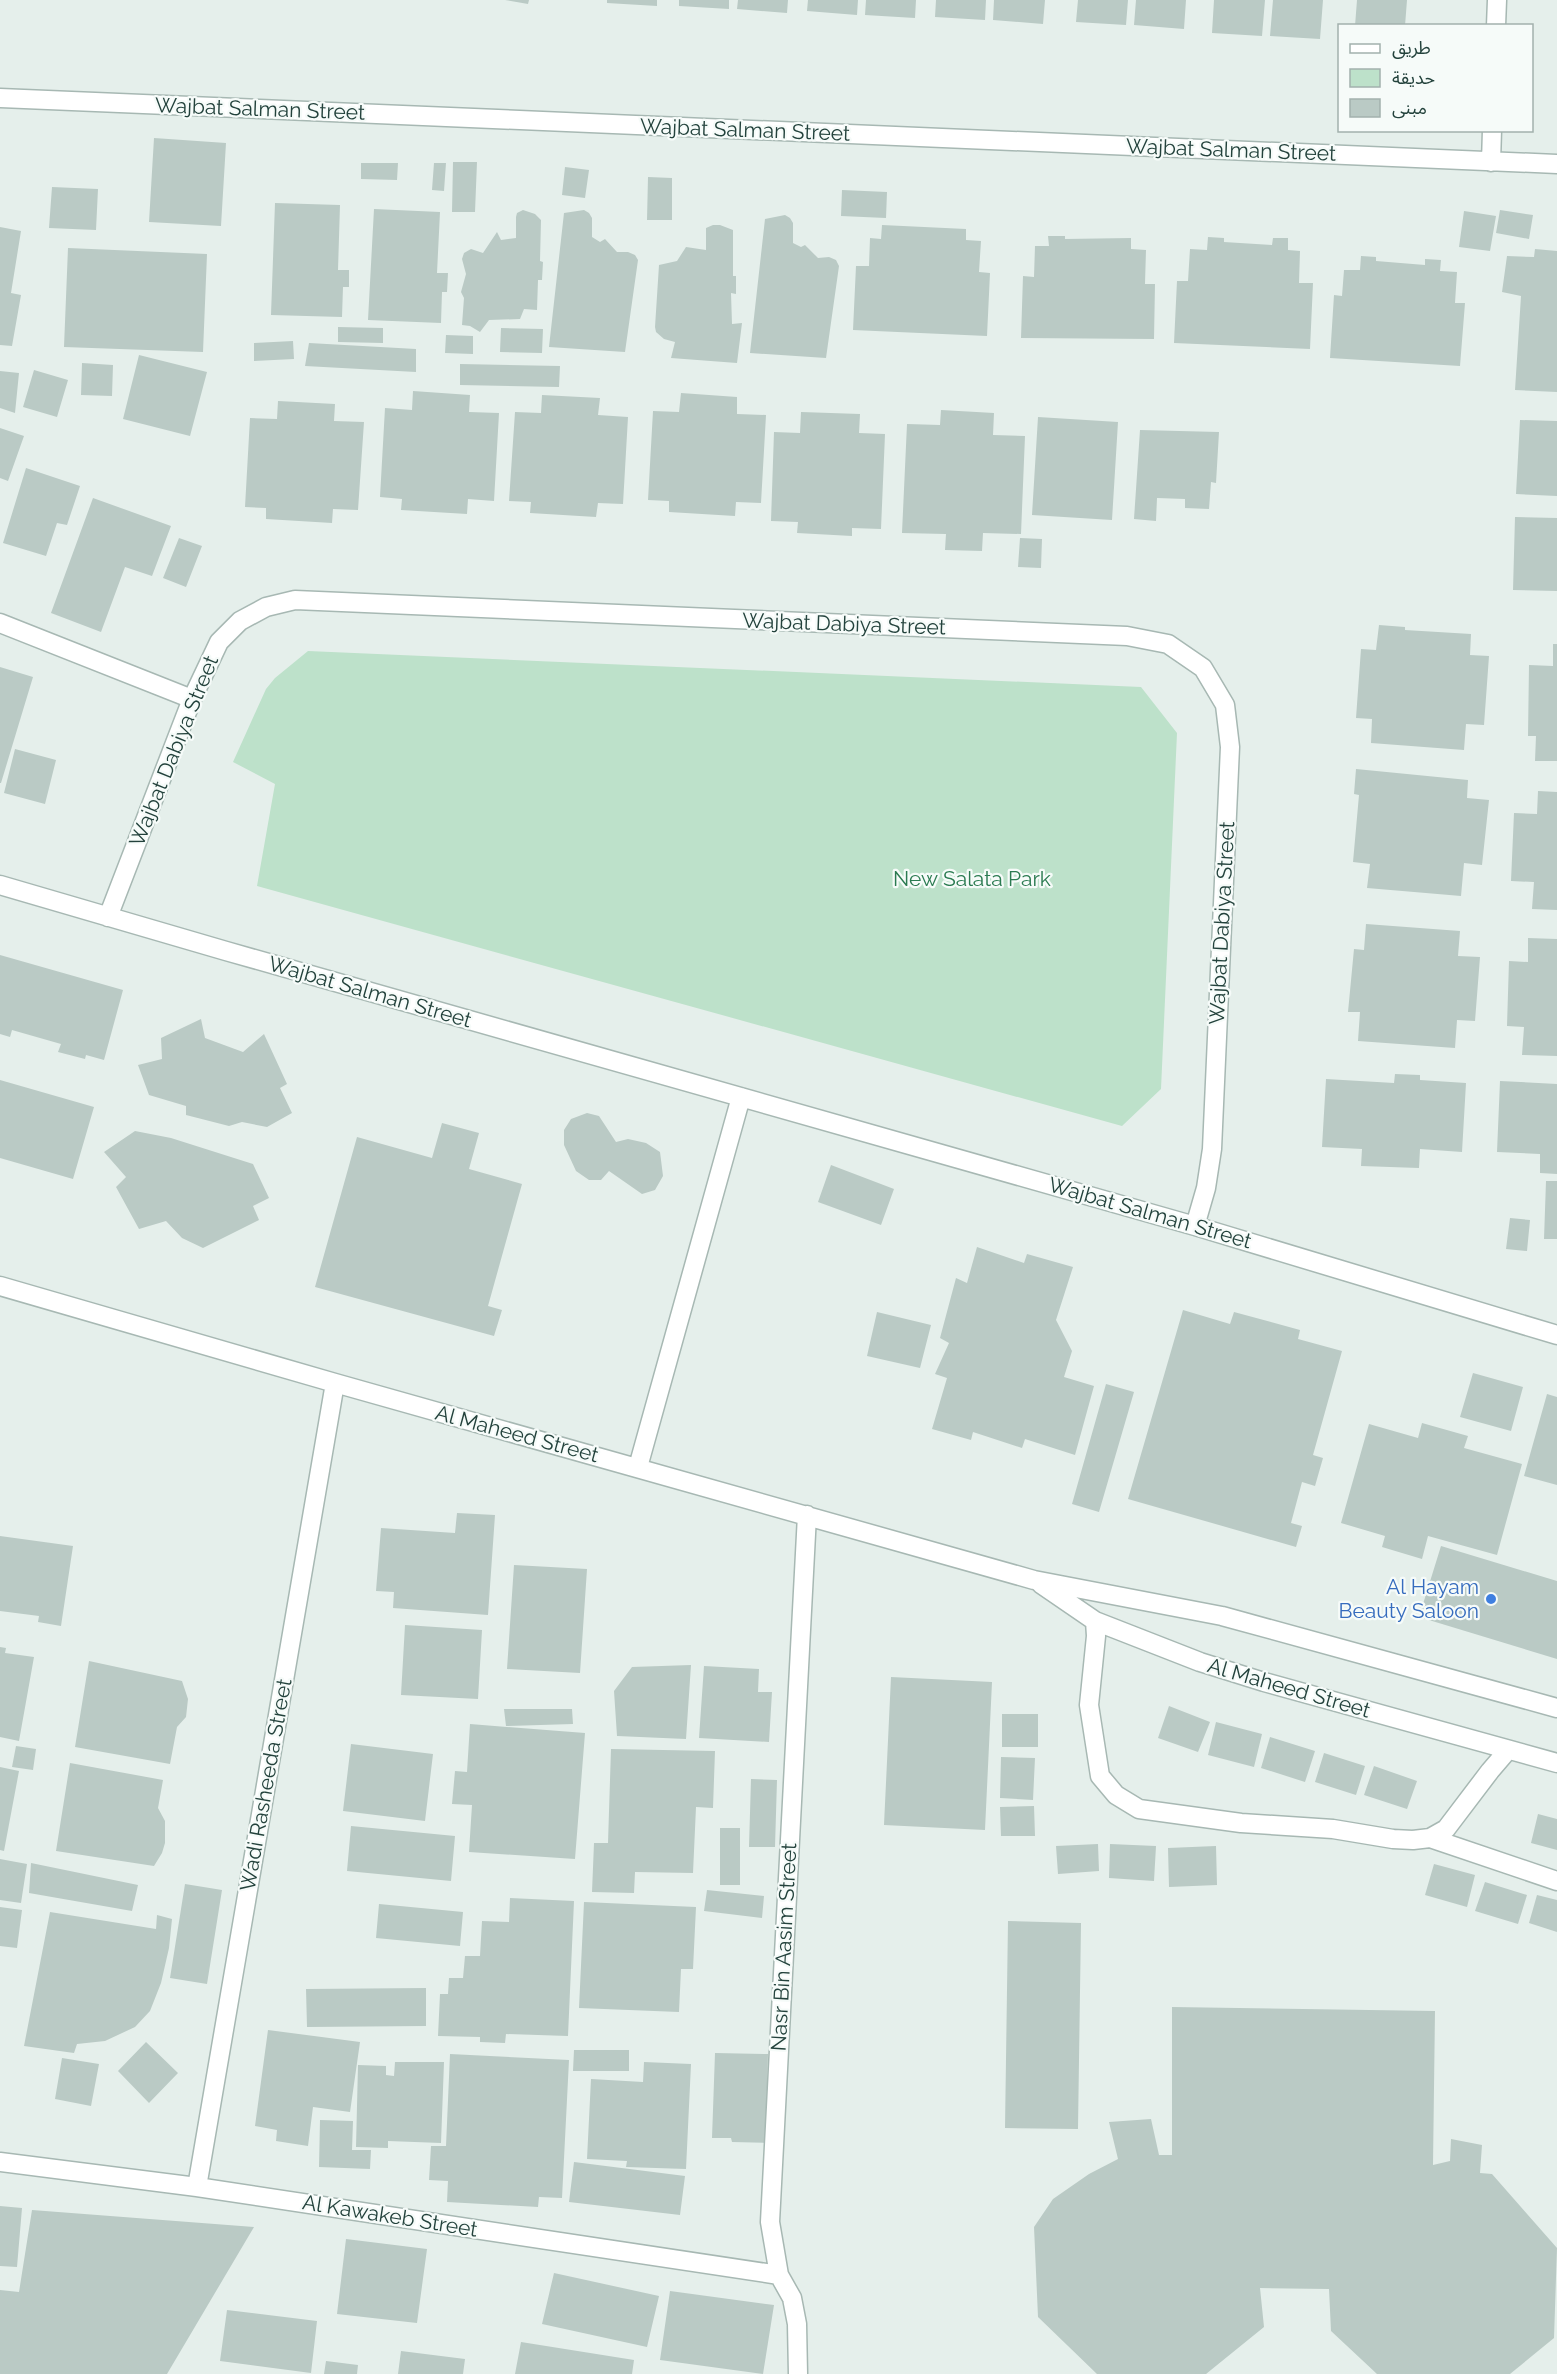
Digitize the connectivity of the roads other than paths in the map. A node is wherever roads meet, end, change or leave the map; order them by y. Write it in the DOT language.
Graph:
graph roads {
  1 [pos="1497,0"];
  2 [pos="1496,24"];
  3 [pos="0,98"];
  4 [pos="1492,132"];
  5 [pos="1491,162"];
  6 [pos="1557,164"];
  7 [pos="0,623"];
  8 [pos="192,699"];
  9 [pos="0,885"];
  10 [pos="108,917"];
  11 [pos="741,1097"];
  12 [pos="1195,1226"];
  13 [pos="0,1286"];
  14 [pos="1557,1335"];
  15 [pos="334,1383"];
  16 [pos="638,1467"];
  17 [pos="807,1515"];
  18 [pos="1034,1580"];
  19 [pos="1095,1621"];
  20 [pos="1557,1708"];
  21 [pos="1508,1750"];
  22 [pos="1557,1763"];
  23 [pos="1430,1838"];
  24 [pos="1557,1881"];
  25 [pos="0,2162"];
  26 [pos="197,2187"];
  27 [pos="779,2275"];
  28 [pos="798,2374"];
  1 -- 2 [label="street"];
  3 -- 5 [label="street, Wajbat Salman Street"];
  4 -- 5 [label="street"];
  5 -- 6 [label="street, Wajbat Salman Street"];
  7 -- 8 [label="street"];
  8 -- 10 [label="street, Wajbat Dabiya Street"];
  8 -- 12 [label="street, Wajbat Dabiya Street"];
  9 -- 10 [label="street, Wajbat Salman Street"];
  10 -- 11 [label="street, Wajbat Salman Street"];
  11 -- 12 [label="street, Wajbat Salman Street"];
  11 -- 16 [label="street"];
  12 -- 14 [label="street, Wajbat Salman Street"];
  13 -- 15 [label="street, Al Maheed Street"];
  15 -- 16 [label="street, Al Maheed Street"];
  15 -- 26 [label="street, Wadi Rasheeda Street"];
  16 -- 17 [label="street, Al Maheed Street"];
  17 -- 18 [label="street, Al Maheed Street"];
  17 -- 27 [label="street, Nasr Bin Aasim Street"];
  18 -- 19 [label="street, Al Maheed Street"];
  18 -- 20 [label="street, Al Maheed Street"];
  19 -- 21 [label="street, Al Maheed Street"];
  19 -- 23 [label="street"];
  21 -- 22 [label="street, Al Maheed Street"];
  21 -- 23 [label="street"];
  23 -- 24 [label="street"];
  25 -- 26 [label="street, Al Kawakeb Street"];
  26 -- 27 [label="street, Al Kawakeb Street"];
  27 -- 28 [label="street, Nasr Bin Aasim Street"];
}
